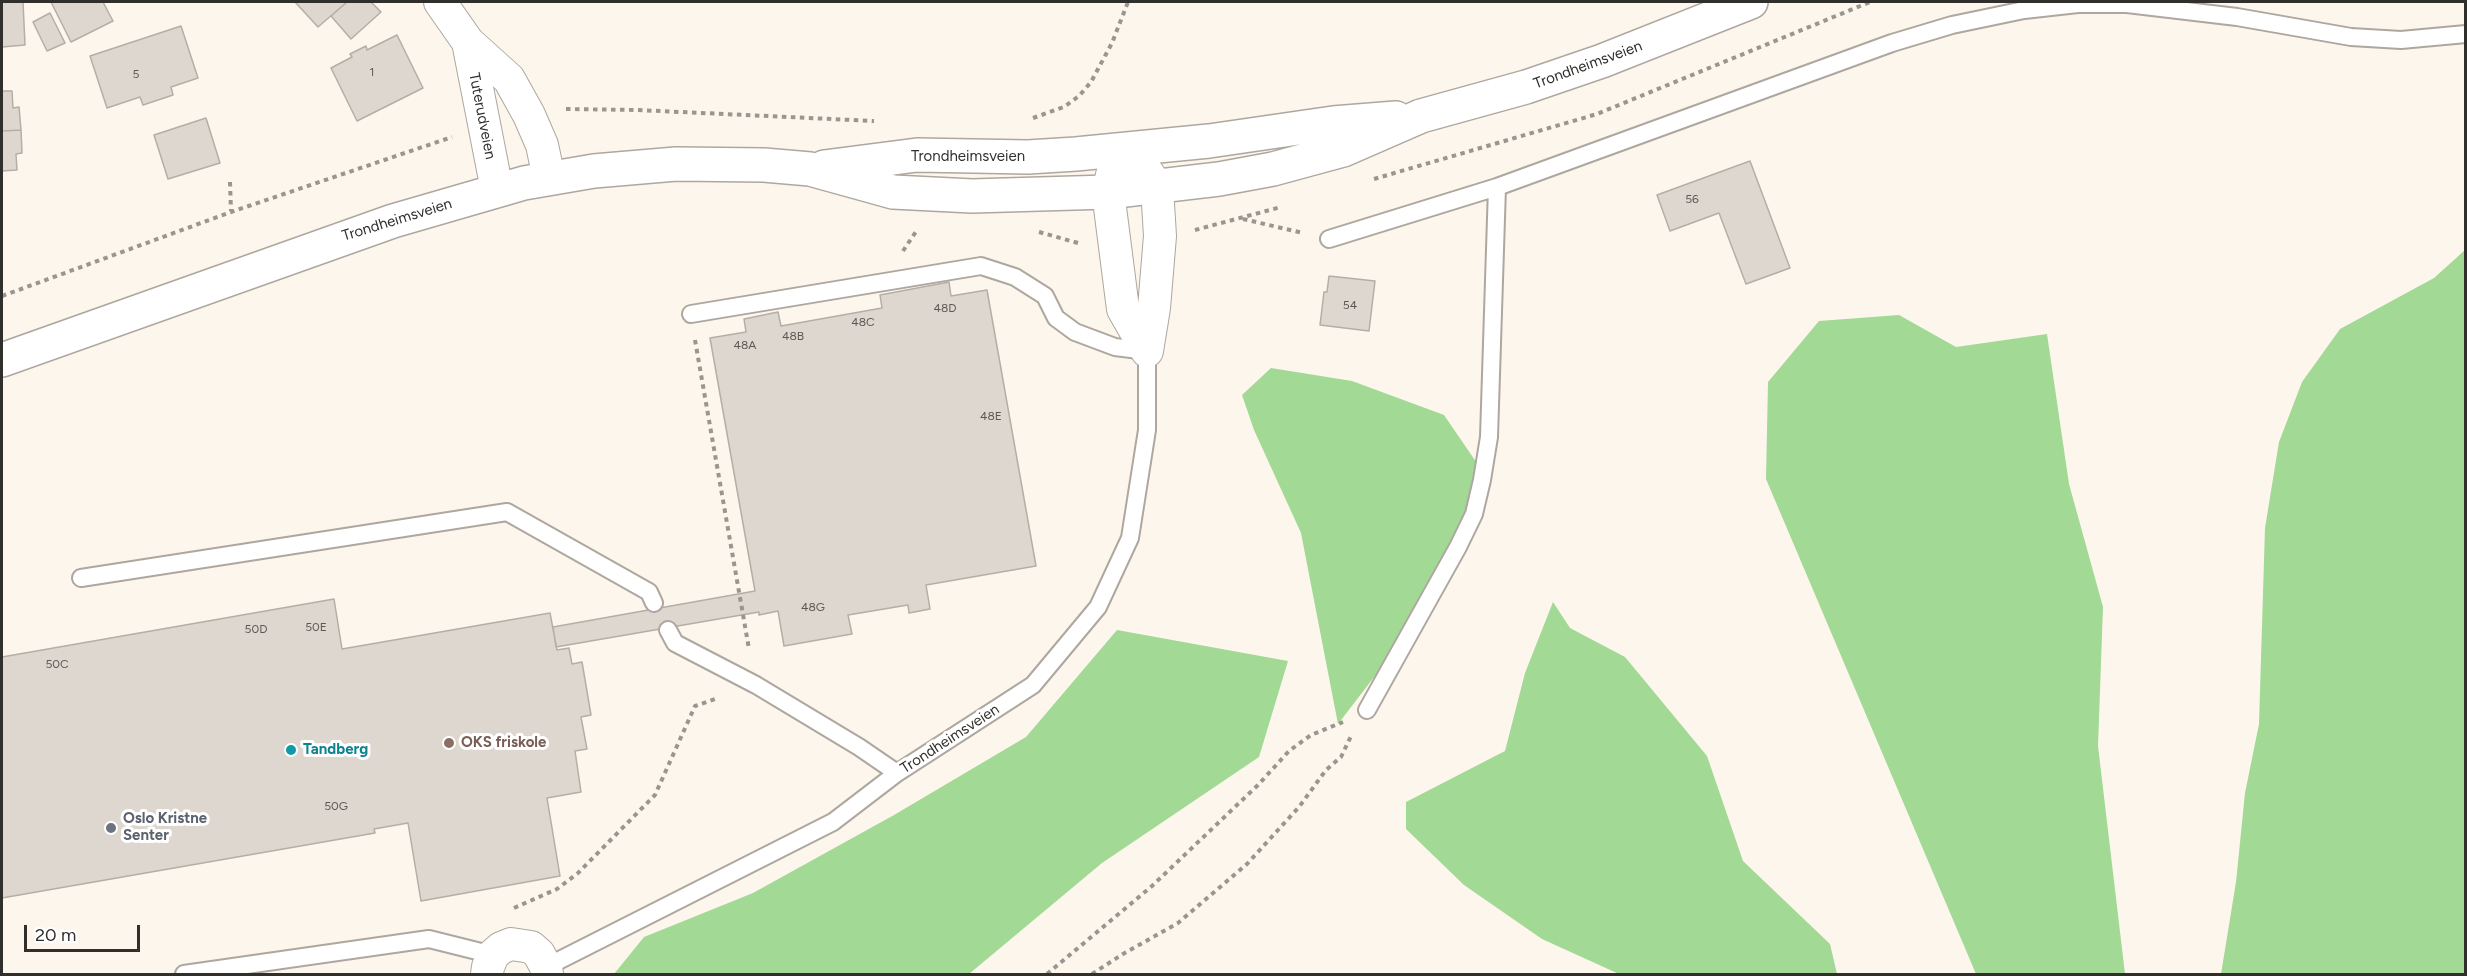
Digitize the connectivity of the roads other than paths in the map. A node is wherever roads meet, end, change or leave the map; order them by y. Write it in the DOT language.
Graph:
graph roads {
  1 [pos="440,2"];
  2 [pos="1751,2"];
  3 [pos="2466,34"];
  4 [pos="468,42"];
  5 [pos="1421,116"];
  6 [pos="1127,149"];
  7 [pos="810,169"];
  8 [pos="549,178"];
  9 [pos="1157,187"];
  10 [pos="1497,187"];
  11 [pos="497,190"];
  12 [pos="1108,192"];
  13 [pos="1329,239"];
  14 [pos="691,314"];
  15 [pos="1147,351"];
  16 [pos="2,360"];
  17 [pos="81,578"];
  18 [pos="654,603"];
  19 [pos="668,630"];
  20 [pos="1362,713"];
  21 [pos="897,773"];
  22 [pos="490,965"];
  23 [pos="547,971"];
  24 [pos="184,975"];
  1 -- 4 [label="street, Tuterudveien"];
  2 -- 5 [label="main road, Trondheimsveien"];
  3 -- 10 [label="lane"];
  4 -- 8 [label="street, Tuterudveien"];
  4 -- 11 [label="street, Tuterudveien"];
  5 -- 6 [label="main road, Trondheimsveien"];
  5 -- 9 [label="main road, Trondheimsveien"];
  6 -- 7 [label="main road, Trondheimsveien"];
  6 -- 9 [label="street"];
  6 -- 12 [label="street, Trondheimsveien"];
  7 -- 8 [label="main road, Trondheimsveien"];
  7 -- 12 [label="main road, Trondheimsveien"];
  8 -- 11 [label="main road, Trondheimsveien"];
  9 -- 12 [label="main road, Trondheimsveien"];
  9 -- 15 [label="street, Trondheimsveien"];
  10 -- 13 [label="lane"];
  10 -- 20 [label="lane"];
  11 -- 16 [label="main road, Trondheimsveien"];
  12 -- 15 [label="street, Trondheimsveien"];
  14 -- 15 [label="lane"];
  15 -- 21 [label="lane, Trondheimsveien"];
  17 -- 18 [label="lane"];
  19 -- 21 [label="lane"];
  21 -- 23 [label="lane, Trondheimsveien"];
  22 -- 23 [label="street"];
  22 -- 24 [label="lane"];
}
